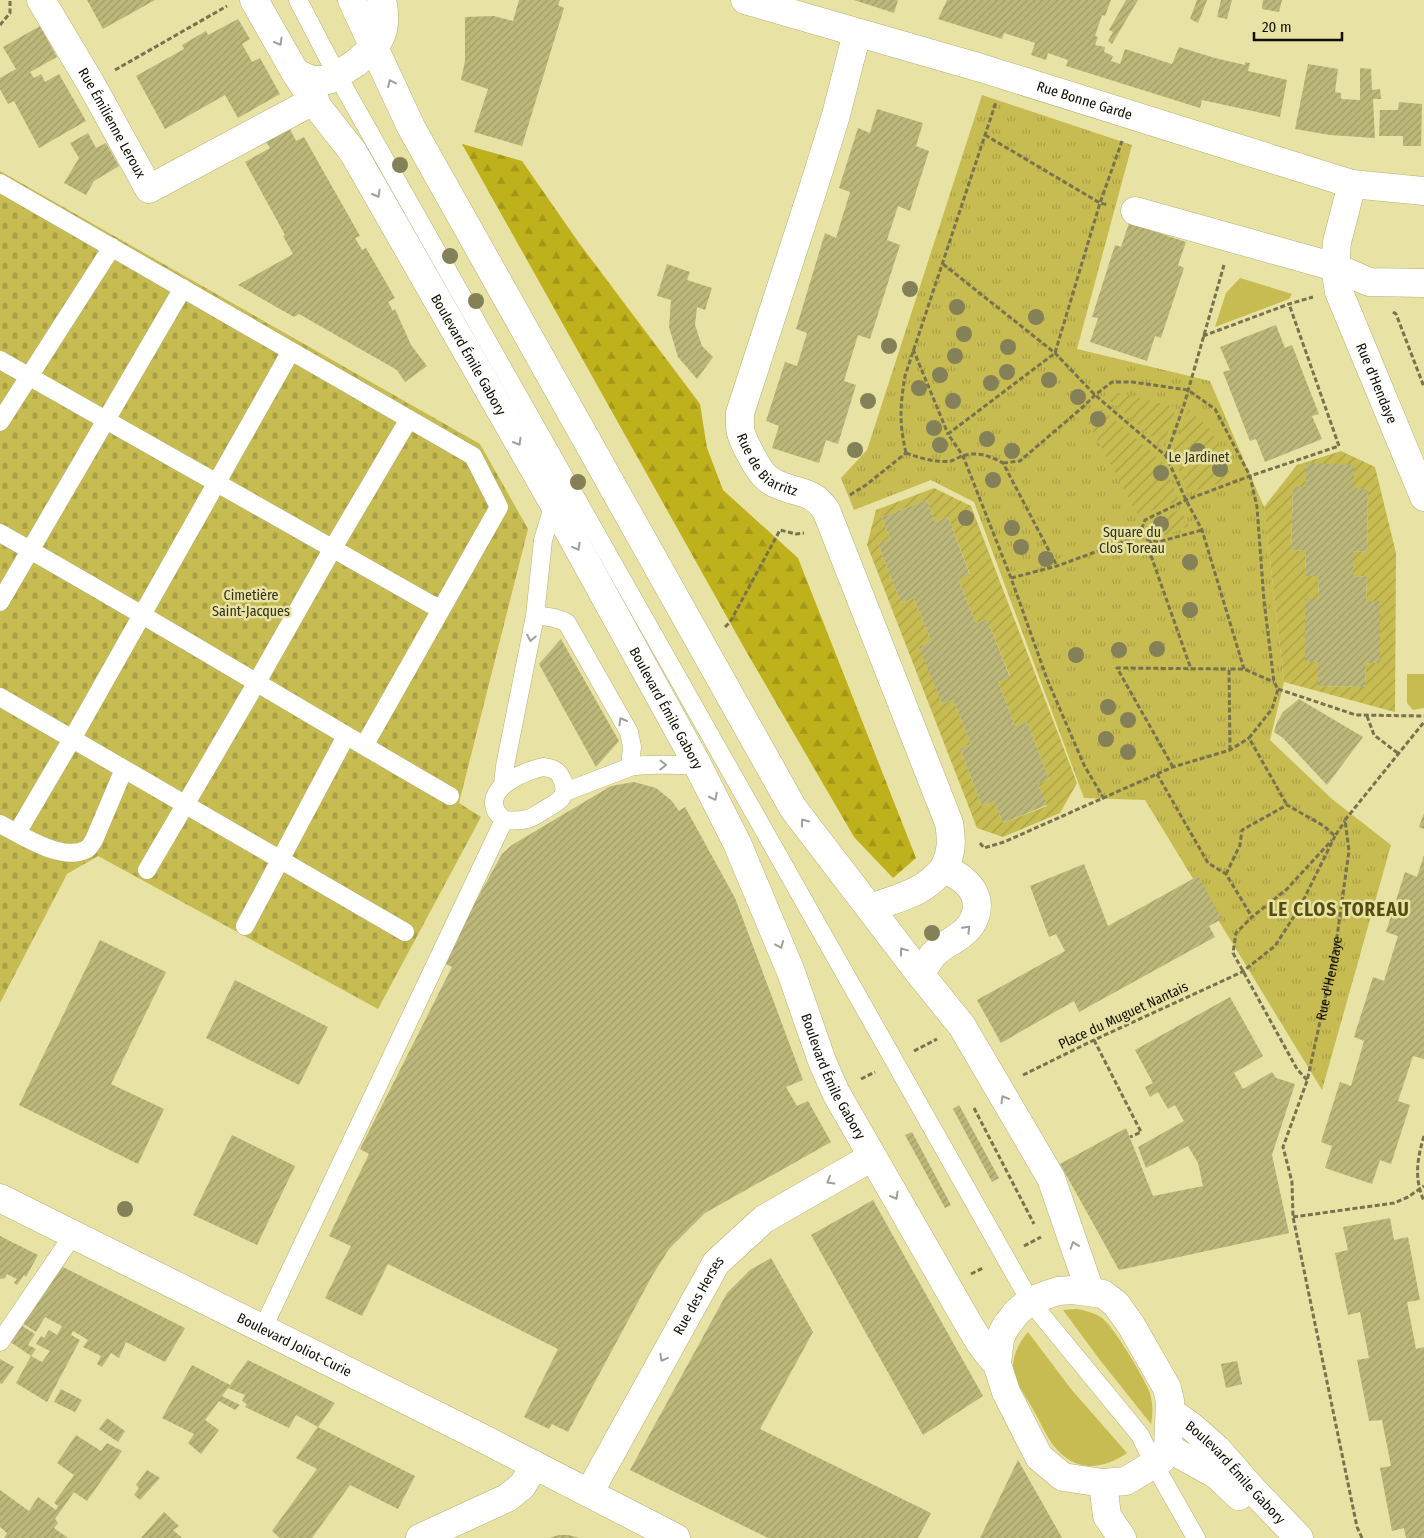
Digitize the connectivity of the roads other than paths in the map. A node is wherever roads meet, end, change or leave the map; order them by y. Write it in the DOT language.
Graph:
graph roads {
  1 [pos="41,0"];
  2 [pos="298,0"];
  3 [pos="352,0"];
  4 [pos="382,0"];
  5 [pos="746,0"];
  6 [pos="242,2"];
  7 [pos="858,33"];
  8 [pos="374,47"];
  9 [pos="295,72"];
  10 [pos="337,75"];
  11 [pos="314,100"];
  12 [pos="0,183"];
  13 [pos="1352,184"];
  14 [pos="1424,191"];
  15 [pos="1134,211"];
  16 [pos="112,247"];
  17 [pos="1337,279"];
  18 [pos="1424,283"];
  19 [pos="182,288"];
  20 [pos="291,351"];
  21 [pos="0,360"];
  22 [pos="30,377"];
  23 [pos="408,419"];
  24 [pos="106,420"];
  25 [pos="0,422"];
  26 [pos="216,482"];
  27 [pos="1424,497"];
  28 [pos="554,504"];
  29 [pos="0,533"];
  30 [pos="333,548"];
  31 [pos="30,549"];
  32 [pos="0,602"];
  33 [pos="441,610"];
  34 [pos="142,614"];
  35 [pos="535,616"];
  36 [pos="257,682"];
  37 [pos="0,697"];
  38 [pos="346,736"];
  39 [pos="72,739"];
  40 [pos="364,746"];
  41 [pos="697,764"];
  42 [pos="630,767"];
  43 [pos="124,769"];
  44 [pos="503,784"];
  45 [pos="565,792"];
  46 [pos="450,796"];
  47 [pos="185,804"];
  48 [pos="504,820"];
  49 [pos="0,824"];
  50 [pos="17,832"];
  51 [pos="280,860"];
  52 [pos="944,868"];
  53 [pos="147,870"];
  54 [pos="871,908"];
  55 [pos="245,926"];
  56 [pos="404,932"];
  57 [pos="920,974"];
  58 [pos="872,1157"];
  59 [pos="0,1198"];
  60 [pos="73,1235"];
  61 [pos="1090,1291"];
  62 [pos="1030,1302"];
  63 [pos="262,1330"];
  64 [pos="0,1342"];
  65 [pos="997,1364"];
  66 [pos="1170,1411"];
  67 [pos="1161,1456"];
  68 [pos="534,1465"];
  69 [pos="1102,1483"];
  70 [pos="589,1493"];
  71 [pos="420,1538"];
  72 [pos="676,1538"];
  73 [pos="1122,1538"];
  74 [pos="1196,1538"];
  75 [pos="1282,1538"];
  76 [pos="1299,1538"];
  1 -- 11 [label="main road, Rue Émilienne Leroux"];
  2 -- 10 [label="lane"];
  3 -- 8 [label="main road"];
  4 -- 8 [label="main road"];
  5 -- 7 [label="main road, Rue Bonne Garde"];
  6 -- 9 [label="main road, Boulevard Émile Gabory, one-way"];
  7 -- 13 [label="main road, Rue Bonne Garde"];
  7 -- 52 [label="main road, Rue de Biarritz"];
  8 -- 10 [label="main road"];
  54 -- 8 [label="main road, one-way"];
  9 -- 10 [label="main road"];
  9 -- 11 [label="main road, Boulevard Émile Gabory"];
  10 -- 62 [label="lane"];
  11 -- 28 [label="main road, Boulevard Émile Gabory, one-way"];
  12 -- 16 [label="lane"];
  13 -- 14 [label="main road, Rue Bonne Garde"];
  13 -- 17 [label="main road, Rue d'Hendaye"];
  15 -- 17 [label="main road"];
  16 -- 19 [label="lane"];
  16 -- 22 [label="lane"];
  17 -- 18 [label="main road"];
  17 -- 27 [label="main road, Rue d'Hendaye"];
  19 -- 20 [label="lane"];
  19 -- 24 [label="lane"];
  20 -- 23 [label="lane"];
  20 -- 26 [label="lane"];
  21 -- 22 [label="lane"];
  22 -- 24 [label="lane"];
  22 -- 25 [label="lane"];
  23 -- 30 [label="lane"];
  23 -- 33 [label="lane"];
  24 -- 26 [label="lane"];
  24 -- 31 [label="lane"];
  26 -- 30 [label="lane"];
  26 -- 34 [label="lane"];
  28 -- 35 [label="lane"];
  28 -- 41 [label="main road, Boulevard Émile Gabory, one-way"];
  29 -- 31 [label="lane"];
  30 -- 33 [label="lane"];
  30 -- 36 [label="lane"];
  31 -- 32 [label="lane"];
  31 -- 34 [label="lane"];
  33 -- 40 [label="lane"];
  34 -- 36 [label="lane"];
  34 -- 39 [label="lane"];
  42 -- 35 [label="lane, one-way"];
  35 -- 44 [label="lane, one-way"];
  36 -- 38 [label="lane"];
  36 -- 47 [label="lane"];
  37 -- 39 [label="lane"];
  38 -- 40 [label="lane"];
  38 -- 51 [label="lane"];
  39 -- 43 [label="lane"];
  39 -- 50 [label="lane"];
  40 -- 46 [label="lane"];
  42 -- 41 [label="lane, one-way"];
  41 -- 58 [label="main road, Boulevard Émile Gabory, one-way"];
  42 -- 45 [label="lane"];
  43 -- 47 [label="lane"];
  43 -- 50 [label="lane"];
  44 -- 45 [label="lane"];
  44 -- 48 [label="lane"];
  45 -- 48 [label="lane"];
  47 -- 51 [label="lane"];
  47 -- 53 [label="lane"];
  48 -- 63 [label="lane"];
  49 -- 50 [label="lane"];
  51 -- 55 [label="lane"];
  51 -- 56 [label="lane"];
  52 -- 54 [label="main road"];
  57 -- 52 [label="main road, one-way"];
  57 -- 54 [label="main road, one-way"];
  61 -- 57 [label="main road, one-way"];
  58 -- 65 [label="main road, Boulevard Émile Gabory, one-way"];
  58 -- 70 [label="main road, Rue des Herses, one-way"];
  59 -- 60 [label="main road, Boulevard Joliot-Curie"];
  60 -- 63 [label="main road, Boulevard Joliot-Curie"];
  60 -- 64 [label="lane"];
  61 -- 62 [label="main road"];
  61 -- 66 [label="main road"];
  62 -- 65 [label="main road"];
  62 -- 67 [label="lane"];
  63 -- 68 [label="main road, Boulevard Joliot-Curie"];
  65 -- 69 [label="main road"];
  66 -- 67 [label="main road"];
  66 -- 76 [label="main road, Boulevard Émile Gabory"];
  67 -- 69 [label="main road"];
  67 -- 74 [label="lane"];
  67 -- 75 [label="main road, Boulevard Émile Gabory"];
  68 -- 70 [label="main road, Boulevard Joliot-Curie"];
  68 -- 71 [label="main road"];
  69 -- 73 [label="main road"];
  70 -- 72 [label="main road, Boulevard Joliot-Curie"];
}
